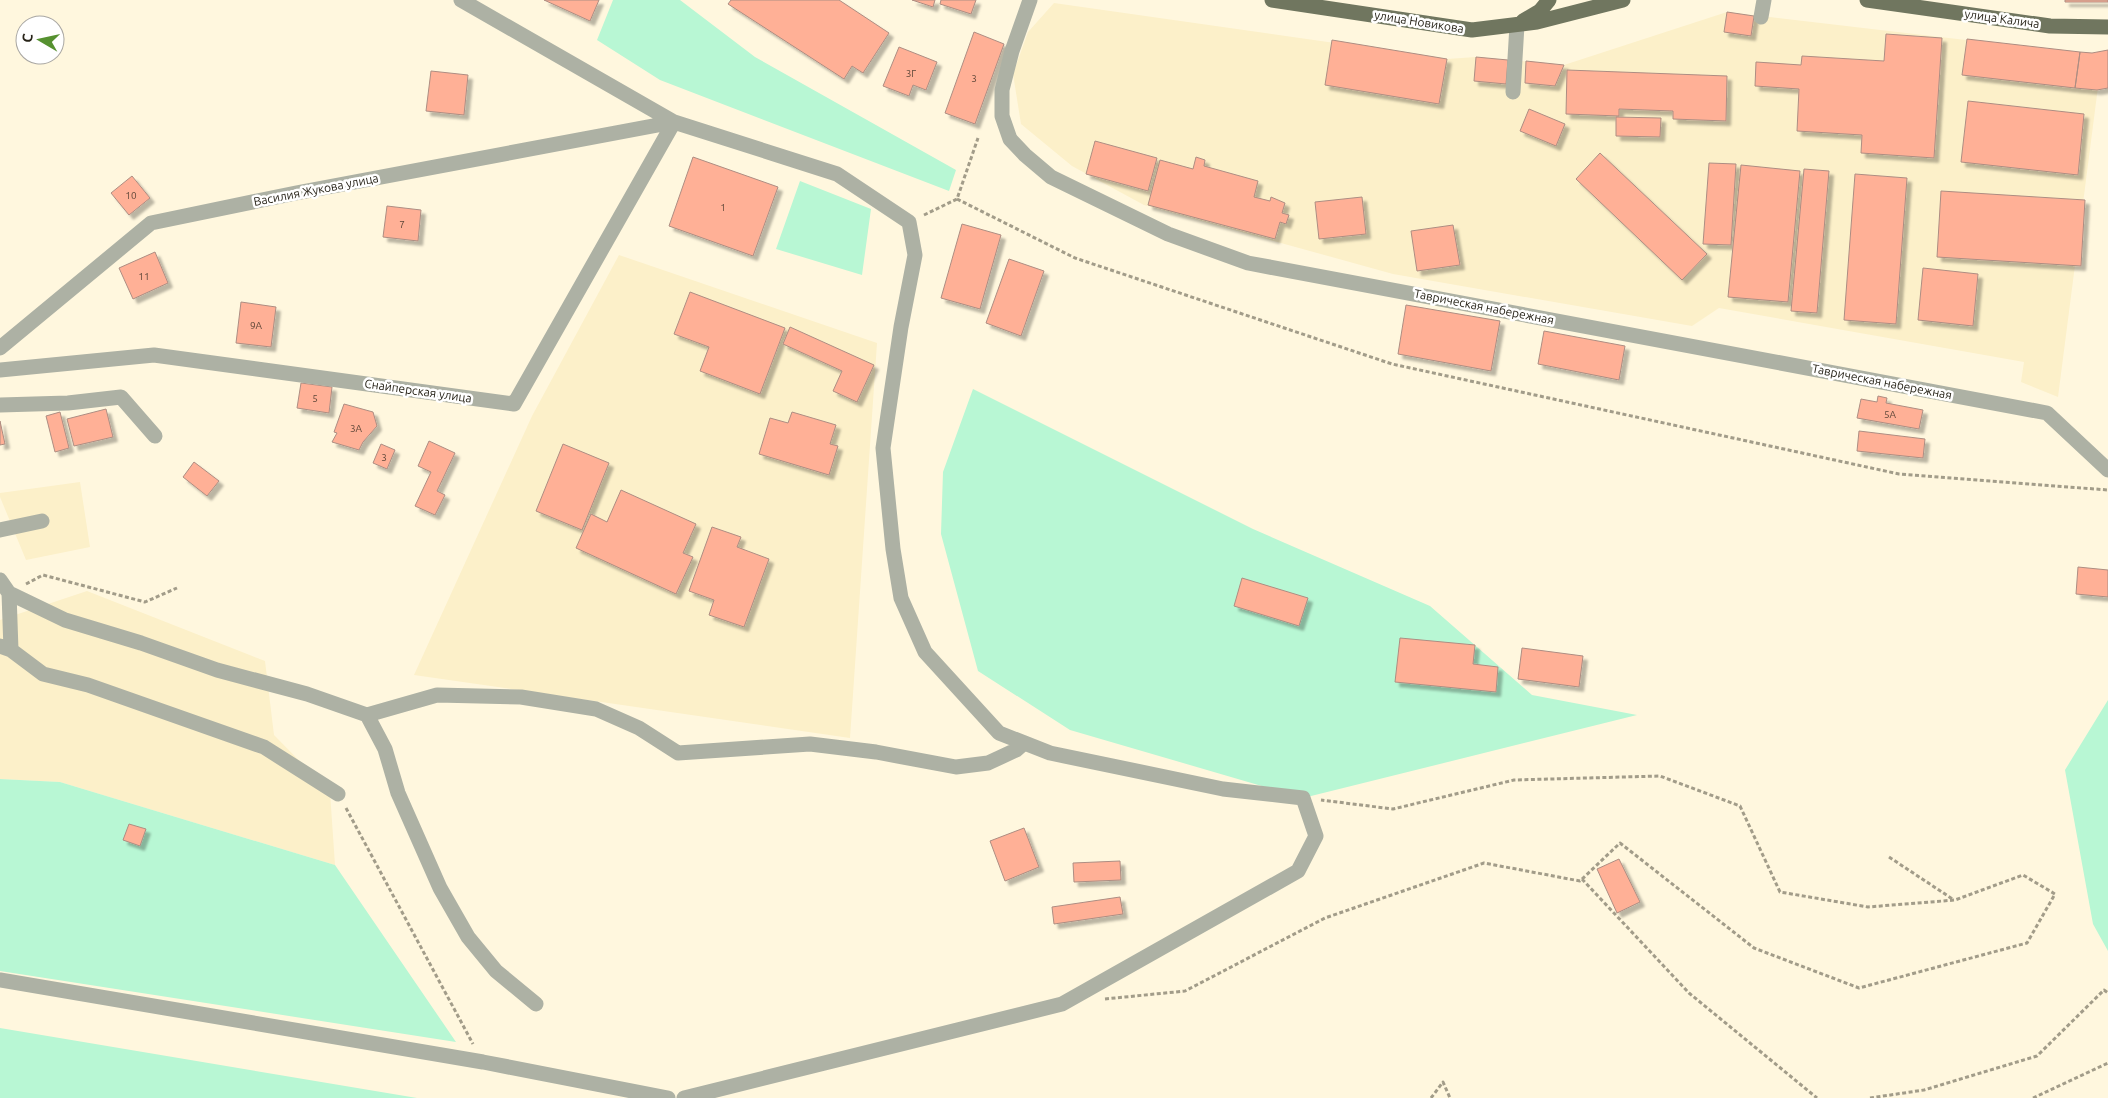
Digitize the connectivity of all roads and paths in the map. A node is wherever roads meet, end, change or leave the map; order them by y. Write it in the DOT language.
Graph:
graph roads {
  1 [pos="461,0"];
  2 [pos="1030,0"];
  3 [pos="1272,0"];
  4 [pos="1548,0"];
  5 [pos="1623,0"];
  6 [pos="1764,0"];
  7 [pos="1867,0"];
  8 [pos="1761,17"];
  9 [pos="1516,25"];
  10 [pos="2108,27"];
  11 [pos="1513,92"];
  12 [pos="674,122"];
  13 [pos="978,138"];
  14 [pos="957,199"];
  15 [pos="909,222"];
  16 [pos="0,348"];
  17 [pos="0,370"];
  18 [pos="0,405"];
  19 [pos="155,436"];
  20 [pos="2108,470"];
  21 [pos="2108,490"];
  22 [pos="42,521"];
  23 [pos="0,530"];
  24 [pos="0,580"];
  25 [pos="177,588"];
  26 [pos="9,593"];
  27 [pos="6,648"];
  28 [pos="368,716"];
  29 [pos="1024,743"];
  30 [pos="338,794"];
  31 [pos="1303,798"];
  32 [pos="1889,857"];
  33 [pos="1582,879"];
  34 [pos="1955,900"];
  35 [pos="0,980"];
  36 [pos="2108,993"];
  37 [pos="1100,1000"];
  38 [pos="536,1004"];
  39 [pos="483,1062"];
  40 [pos="2108,1063"];
  41 [pos="668,1098"];
  42 [pos="684,1098"];
  43 [pos="1431,1098"];
  44 [pos="1450,1098"];
  45 [pos="1817,1098"];
  46 [pos="1870,1098"];
  47 [pos="2033,1098"];
  1 -- 12 [label="street"];
  2 -- 20 [label="street, Таврическая набережная"];
  3 -- 9 [label="main road, улица Новикова"];
  4 -- 9 [label="main road"];
  5 -- 9 [label="main road, улица Новикова"];
  6 -- 8 [label="street"];
  7 -- 10 [label="main road, улица Калича"];
  9 -- 11 [label="street"];
  12 -- 15 [label="street"];
  12 -- 16 [label="street, Василия Жукова улица"];
  12 -- 17 [label="street, Снайперская улица"];
  13 -- 14 [label="path"];
  14 -- 15 [label="path"];
  14 -- 21 [label="path"];
  15 -- 29 [label="street"];
  18 -- 19 [label="street"];
  22 -- 23 [label="street"];
  24 -- 26 [label="street"];
  25 -- 26 [label="path"];
  26 -- 27 [label="street"];
  26 -- 28 [label="street"];
  27 -- 30 [label="street"];
  28 -- 29 [label="street"];
  28 -- 38 [label="street"];
  29 -- 31 [label="street"];
  30 -- 39 [label="path"];
  31 -- 34 [label="path"];
  31 -- 42 [label="street"];
  32 -- 34 [label="path"];
  33 -- 34 [label="path"];
  33 -- 37 [label="path"];
  33 -- 45 [label="path"];
  35 -- 39 [label="street"];
  36 -- 46 [label="path"];
  39 -- 41 [label="street"];
  40 -- 47 [label="path"];
  43 -- 44 [label="path"];
}
